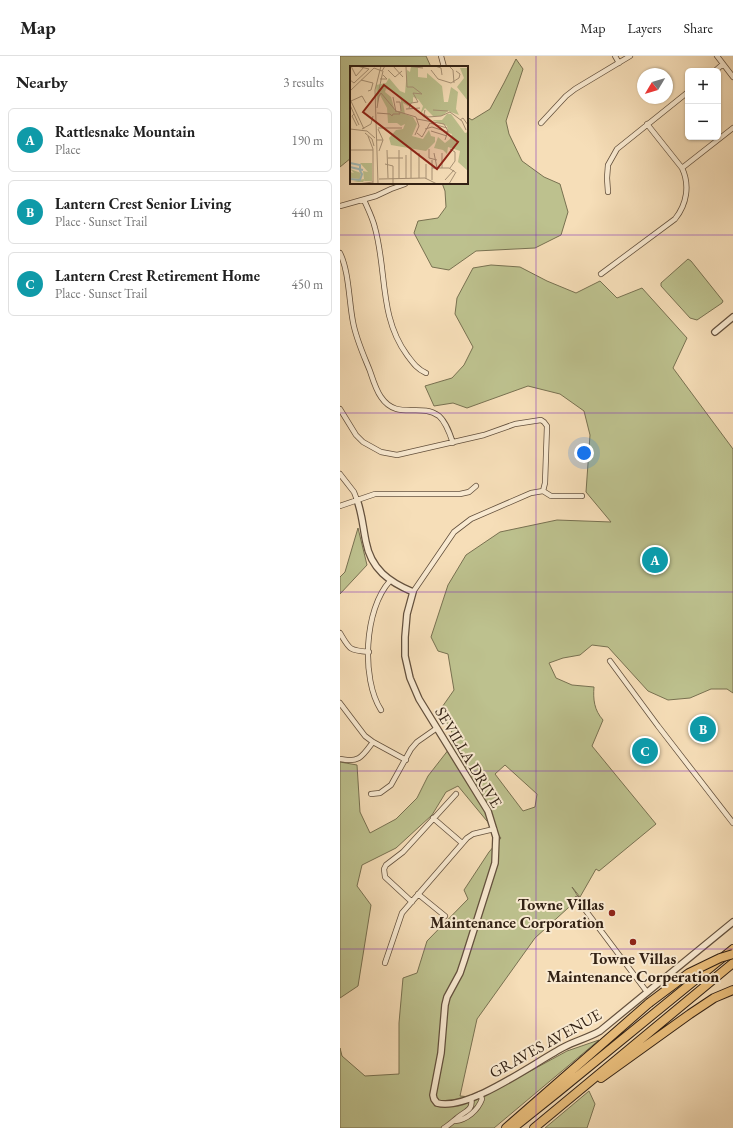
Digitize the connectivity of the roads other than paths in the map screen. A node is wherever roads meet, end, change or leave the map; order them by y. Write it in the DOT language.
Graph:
graph roads {
  1 [pos="441,56"];
  2 [pos="615,56"];
  3 [pos="630,56"];
  4 [pos="717,56"];
  5 [pos="619,63"];
  6 [pos="723,64"];
  7 [pos="444,66"];
  8 [pos="718,68"];
  9 [pos="733,77"];
  10 [pos="685,94"];
  11 [pos="541,123"];
  12 [pos="647,124"];
  13 [pos="733,128"];
  14 [pos="682,168"];
  15 [pos="405,184"];
  16 [pos="608,192"];
  17 [pos="364,200"];
  18 [pos="340,206"];
  19 [pos="340,253"];
  20 [pos="601,274"];
  21 [pos="733,317"];
  22 [pos="715,332"];
  23 [pos="426,374"];
  24 [pos="340,409"];
  25 [pos="453,443"];
  26 [pos="340,474"];
  27 [pos="476,486"];
  28 [pos="543,491"];
  29 [pos="582,496"];
  30 [pos="357,500"];
  31 [pos="340,506"];
  32 [pos="390,581"];
  33 [pos="413,592"];
  34 [pos="340,633"];
  35 [pos="369,652"];
  36 [pos="610,661"];
  37 [pos="340,703"];
  38 [pos="381,710"];
  39 [pos="436,728"];
  40 [pos="373,742"];
  41 [pos="340,759"];
  42 [pos="406,760"];
  43 [pos="371,794"];
  44 [pos="456,794"];
  45 [pos="433,818"];
  46 [pos="733,823"];
  47 [pos="494,829"];
  48 [pos="462,843"];
  49 [pos="418,894"];
  50 [pos="577,899"];
  51 [pos="412,902"];
  52 [pos="445,916"];
  53 [pos="733,922"];
  54 [pos="733,949"];
  55 [pos="733,954"];
  56 [pos="385,963"];
  57 [pos="733,963"];
  58 [pos="733,990"];
  59 [pos="647,992"];
  60 [pos="581,1089"];
  61 [pos="480,1094"];
  62 [pos="471,1098"];
  63 [pos="455,1121"];
  64 [pos="444,1128"];
  65 [pos="506,1128"];
  66 [pos="513,1128"];
  67 [pos="534,1128"];
  1 -- 7 [label="street"];
  2 -- 5 [label="street"];
  3 -- 5 [label="street"];
  4 -- 6 [label="street"];
  5 -- 11 [label="street"];
  6 -- 8 [label="street"];
  6 -- 9 [label="street"];
  10 -- 12 [label="street"];
  12 -- 14 [label="street"];
  12 -- 16 [label="street"];
  13 -- 14 [label="street"];
  14 -- 20 [label="street"];
  15 -- 17 [label="street"];
  17 -- 18 [label="street"];
  17 -- 23 [label="street"];
  19 -- 25 [label="street"];
  21 -- 22 [label="street"];
  24 -- 25 [label="street"];
  25 -- 28 [label="street"];
  26 -- 30 [label="street"];
  27 -- 30 [label="street"];
  28 -- 29 [label="street"];
  28 -- 33 [label="street, SEVILLA DRIVE"];
  30 -- 31 [label="street"];
  30 -- 32 [label="street"];
  32 -- 33 [label="street"];
  32 -- 35 [label="street"];
  33 -- 39 [label="street, SEVILLA DRIVE"];
  34 -- 35 [label="street"];
  35 -- 38 [label="street"];
  36 -- 46 [label="street"];
  37 -- 40 [label="street"];
  39 -- 42 [label="street"];
  39 -- 47 [label="street, SEVILLA DRIVE"];
  40 -- 41 [label="street"];
  40 -- 42 [label="street"];
  42 -- 43 [label="street"];
  44 -- 45 [label="street"];
  45 -- 48 [label="street"];
  45 -- 51 [label="street"];
  47 -- 48 [label="street"];
  47 -- 62 [label="street, SEVILLA DRIVE"];
  48 -- 49 [label="street"];
  49 -- 51 [label="street"];
  49 -- 52 [label="street"];
  50 -- 59 [label="street"];
  51 -- 56 [label="street"];
  53 -- 59 [label="street, GRAVES AVENUE"];
  54 -- 66 [label="highway"];
  55 -- 65 [label="highway, bridge"];
  57 -- 60 [label="highway"];
  58 -- 60 [label="highway"];
  59 -- 61 [label="street, GRAVES AVENUE"];
  60 -- 67 [label="highway"];
  61 -- 62 [label="street, SEVILLA DRIVE"];
  61 -- 63 [label="street"];
  62 -- 63 [label="street"];
  63 -- 64 [label="street"];
}
